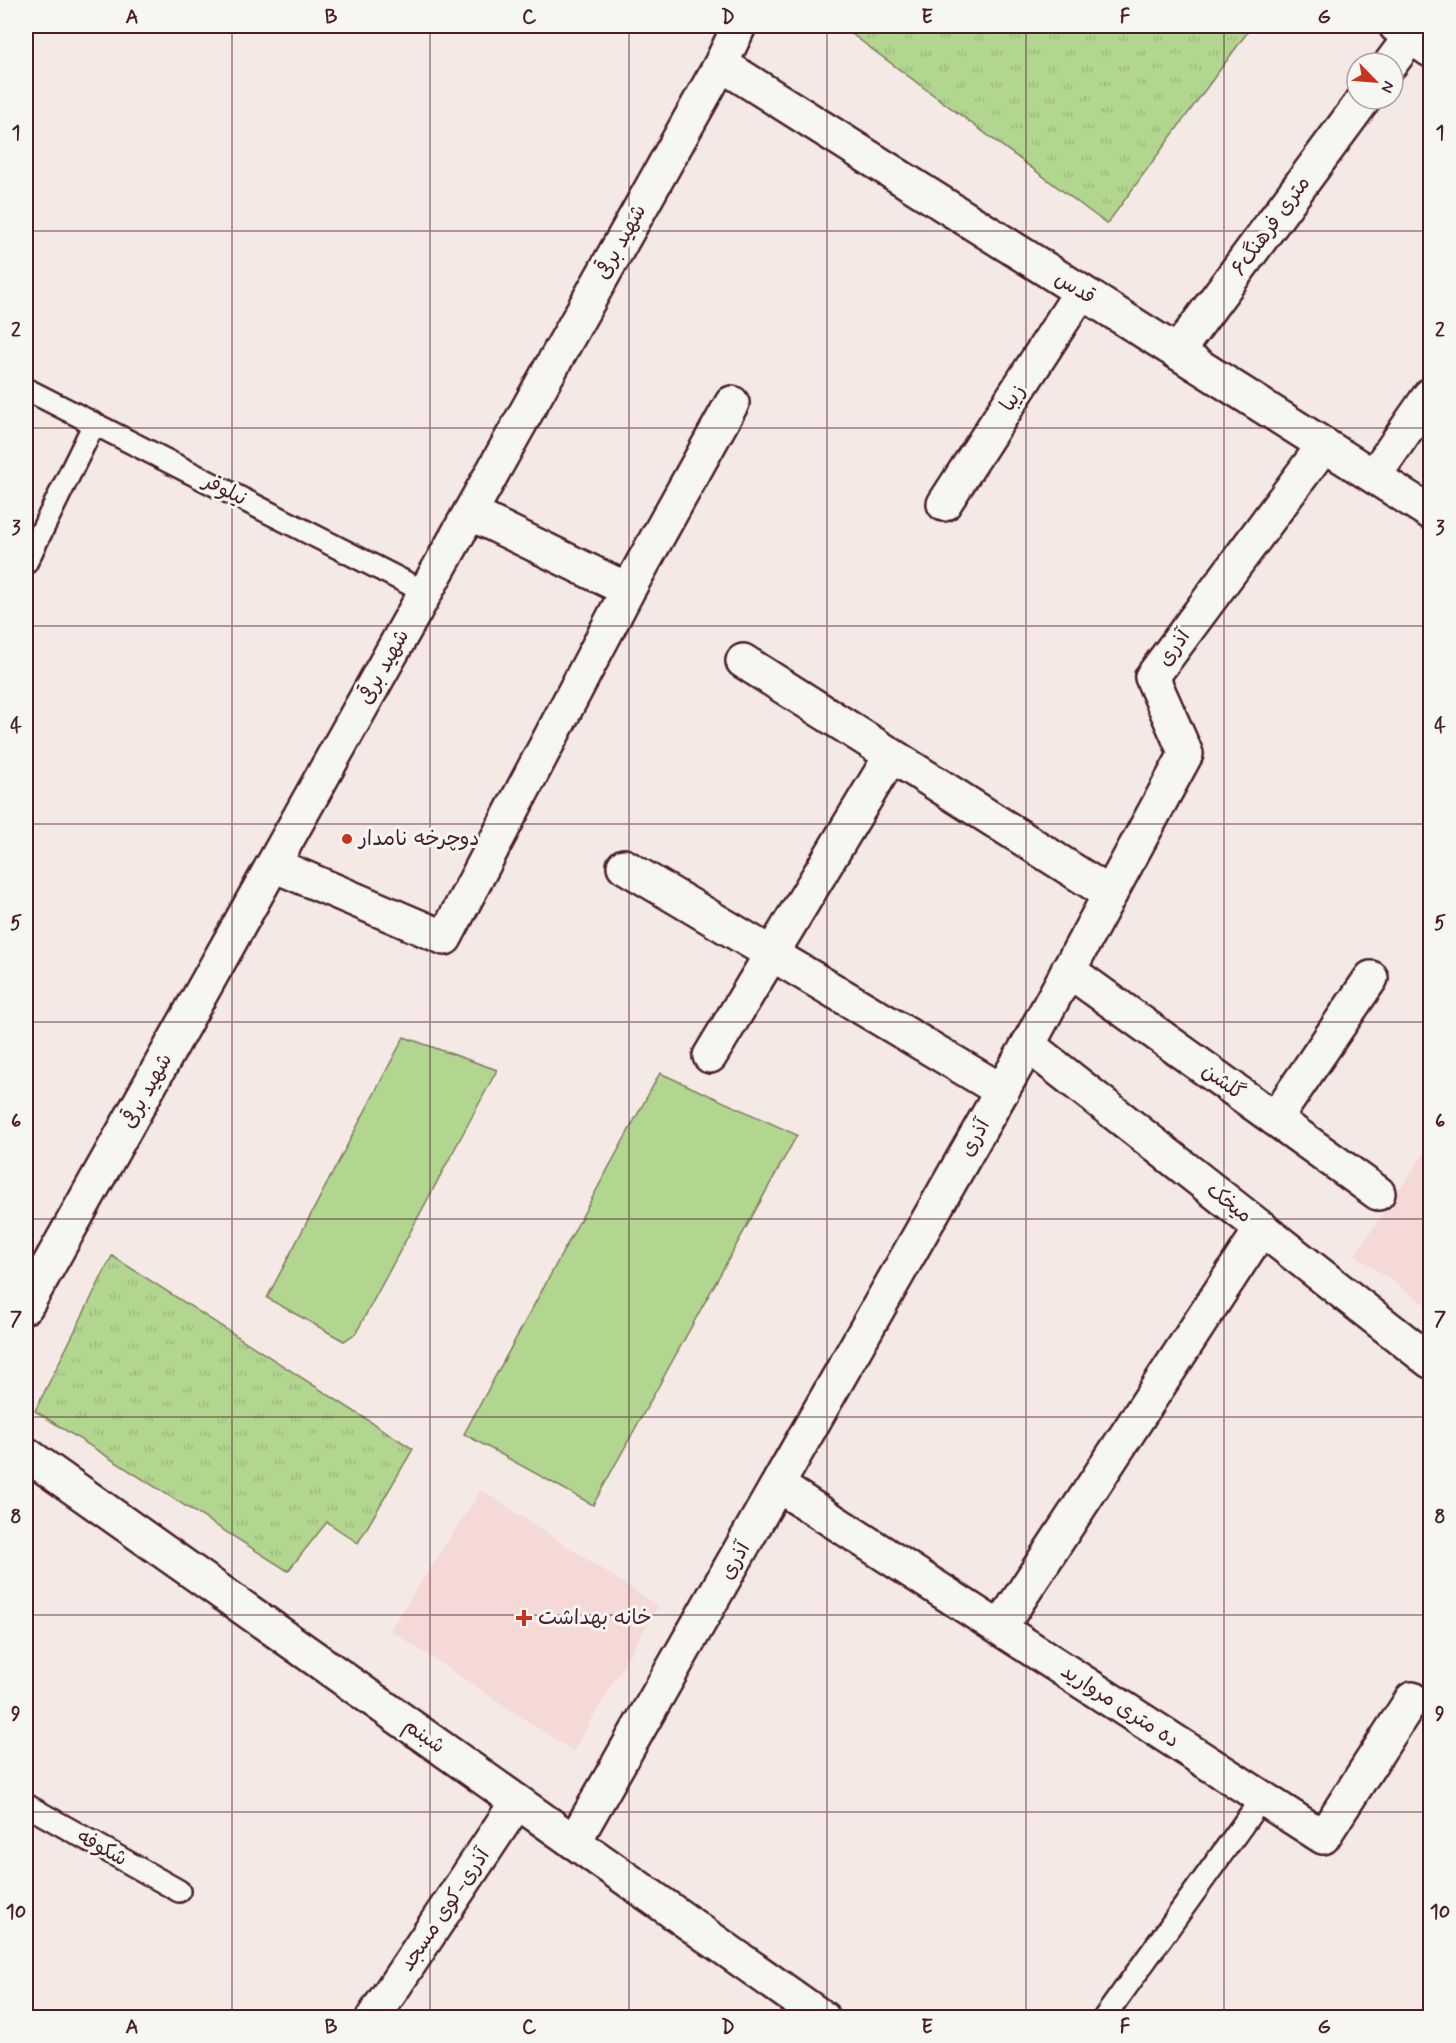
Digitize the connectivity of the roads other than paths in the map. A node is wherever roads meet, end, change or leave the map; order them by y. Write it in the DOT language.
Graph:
graph roads {
  1 [pos="739,26"];
  2 [pos="1413,37"];
  3 [pos="1401,51"];
  4 [pos="721,64"];
  5 [pos="1355,111"];
  6 [pos="1081,292"];
  7 [pos="1177,352"];
  8 [pos="26,389"];
  9 [pos="1431,395"];
  10 [pos="732,403"];
  11 [pos="94,424"];
  12 [pos="1324,445"];
  13 [pos="1374,476"];
  14 [pos="944,504"];
  15 [pos="1431,512"];
  16 [pos="470,513"];
  17 [pos="26,564"];
  18 [pos="628,590"];
  19 [pos="425,592"];
  20 [pos="743,661"];
  21 [pos="891,756"];
  22 [pos="274,865"];
  23 [pos="624,866"];
  24 [pos="1110,894"];
  25 [pos="771,954"];
  26 [pos="1068,970"];
  27 [pos="1371,978"];
  28 [pos="1028,1044"];
  29 [pos="710,1056"];
  30 [pos="1002,1091"];
  31 [pos="1275,1119"];
  32 [pos="1378,1193"];
  33 [pos="1262,1228"];
  34 [pos="26,1306"];
  35 [pos="1431,1361"];
  36 [pos="26,1454"];
  37 [pos="778,1486"];
  38 [pos="1000,1628"];
  39 [pos="1412,1700"];
  40 [pos="1262,1797"];
  41 [pos="517,1802"];
  42 [pos="26,1805"];
  43 [pos="574,1842"];
  44 [pos="179,1891"];
  45 [pos="373,2018"];
  46 [pos="823,2018"];
  47 [pos="1104,2018"];
  1 -- 4 [label="street, شهید برقی"];
  2 -- 3 [label="street"];
  4 -- 6 [label="street, قدس"];
  4 -- 16 [label="street, شهید برقی"];
  5 -- 7 [label="street, ۶متری فرهنگ"];
  6 -- 7 [label="street, قدس"];
  6 -- 14 [label="street, زیبا"];
  7 -- 12 [label="street, قدس"];
  8 -- 11 [label="lane, نیلوفر"];
  9 -- 13 [label="street"];
  10 -- 18 [label="street"];
  11 -- 17 [label="lane"];
  11 -- 19 [label="lane, نیلوفر"];
  12 -- 13 [label="street, قدس"];
  12 -- 24 [label="street, آذری"];
  13 -- 15 [label="street, قدس"];
  16 -- 18 [label="street"];
  16 -- 19 [label="street, شهید برقی"];
  18 -- 22 [label="street"];
  19 -- 22 [label="street, شهید برقی"];
  20 -- 21 [label="street"];
  21 -- 24 [label="street"];
  21 -- 25 [label="street"];
  22 -- 34 [label="street, شهید برقی"];
  23 -- 25 [label="street"];
  24 -- 26 [label="street, آذری"];
  25 -- 29 [label="street"];
  25 -- 30 [label="street"];
  26 -- 28 [label="street, آذری"];
  26 -- 31 [label="street, گلشن"];
  27 -- 31 [label="street"];
  28 -- 30 [label="street, آذری"];
  28 -- 33 [label="street, میخک"];
  30 -- 37 [label="street, آذری"];
  31 -- 32 [label="street, گلشن"];
  33 -- 35 [label="street, میخک"];
  33 -- 38 [label="street"];
  36 -- 41 [label="street, شبنم"];
  37 -- 38 [label="street, ده متری مروارید"];
  37 -- 43 [label="street, آذری"];
  38 -- 40 [label="street, ده متری مروارید"];
  39 -- 40 [label="street, ده متری مروارید"];
  40 -- 47 [label="lane"];
  41 -- 43 [label="street, شبنم"];
  41 -- 45 [label="street, آذری-کوی مسجد"];
  42 -- 44 [label="lane, شکوفه"];
  43 -- 46 [label="street, شبنم"];
}
